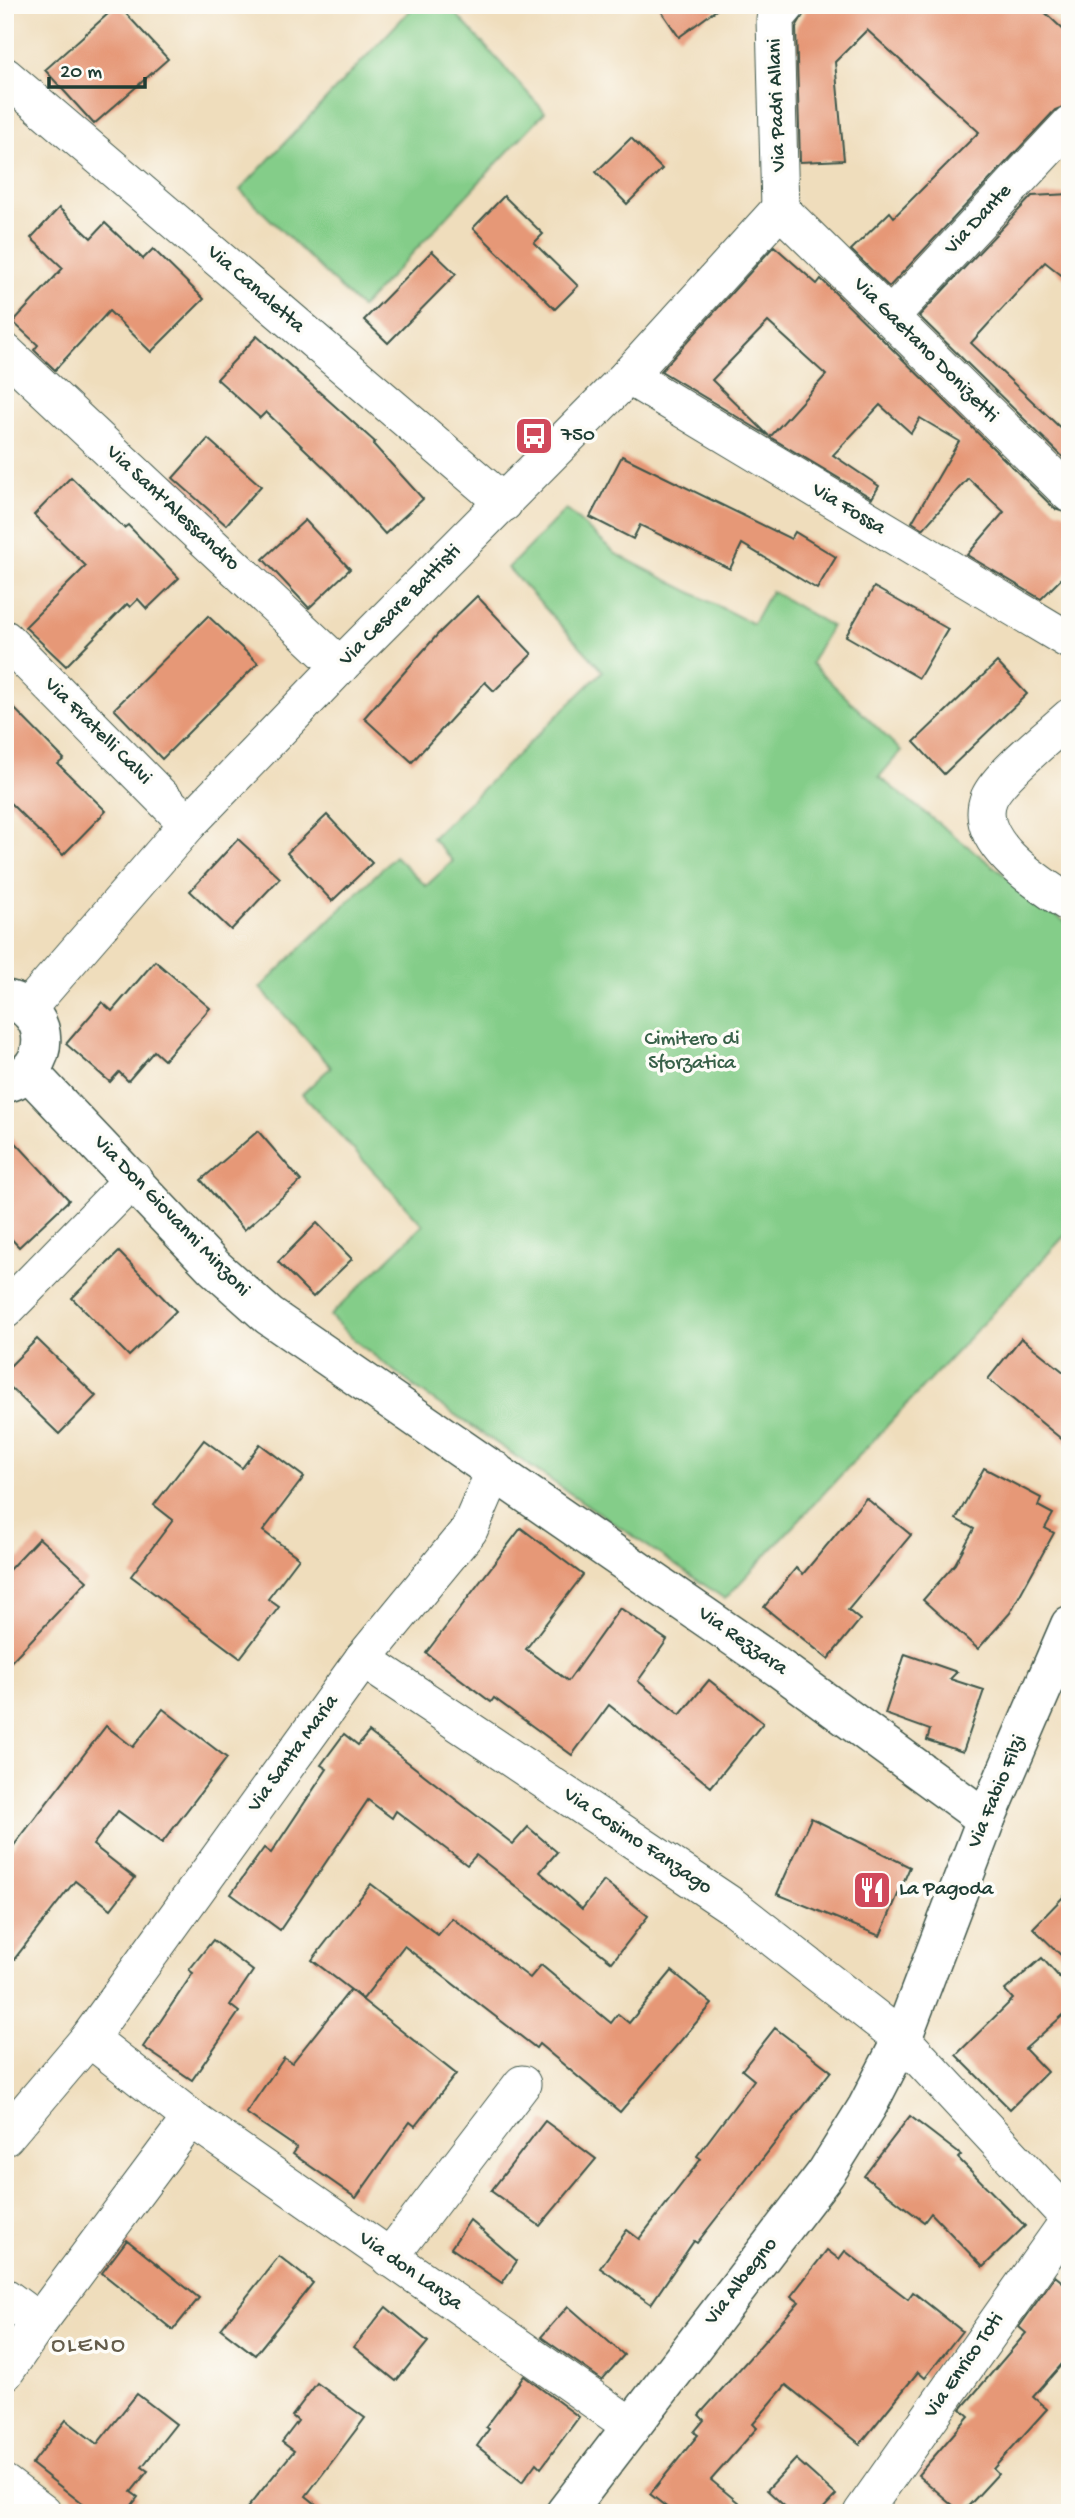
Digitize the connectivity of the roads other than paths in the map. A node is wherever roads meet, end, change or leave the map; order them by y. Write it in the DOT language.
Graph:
graph roads {
  1 [pos="777,10"];
  2 [pos="5,76"];
  3 [pos="1062,146"];
  4 [pos="780,209"];
  5 [pos="890,317"];
  6 [pos="5,352"];
  7 [pos="628,376"];
  8 [pos="1070,494"];
  9 [pos="505,503"];
  10 [pos="5,639"];
  11 [pos="1070,641"];
  12 [pos="340,666"];
  13 [pos="1070,717"];
  14 [pos="188,824"];
  15 [pos="1070,904"];
  16 [pos="17,1003"];
  17 [pos="17,1078"];
  18 [pos="133,1179"];
  19 [pos="5,1310"];
  20 [pos="495,1470"];
  21 [pos="1070,1625"];
  22 [pos="363,1658"];
  23 [pos="986,1819"];
  24 [pos="89,2038"];
  25 [pos="902,2039"];
  26 [pos="522,2084"];
  27 [pos="191,2118"];
  28 [pos="5,2137"];
  29 [pos="1070,2219"];
  30 [pos="389,2258"];
  31 [pos="5,2297"];
  32 [pos="39,2322"];
  33 [pos="5,2371"];
  34 [pos="630,2425"];
  35 [pos="5,2484"];
  36 [pos="43,2513"];
  37 [pos="565,2513"];
  38 [pos="862,2513"];
  1 -- 4 [label="street, Via Padri Allani"];
  2 -- 9 [label="street, Via Canaletta"];
  3 -- 5 [label="street, Via Dante"];
  4 -- 5 [label="street, Via Gaetano Donizetti"];
  4 -- 7 [label="street, Via Cesare Battisti"];
  5 -- 8 [label="street, Via Gaetano Donizetti"];
  6 -- 12 [label="street, Via Sant'Alessandro"];
  7 -- 9 [label="street, Via Cesare Battisti"];
  7 -- 11 [label="street, Via Fossa"];
  9 -- 12 [label="street, Via Cesare Battisti"];
  10 -- 14 [label="street, Via Fratelli Calvi"];
  12 -- 14 [label="street, Via Cesare Battisti"];
  13 -- 15 [label="street"];
  14 -- 16 [label="street, Via Cesare Battisti"];
  16 -- 17 [label="street, Via Don Giovanni Minzoni"];
  17 -- 18 [label="street, Via Don Giovanni Minzoni"];
  18 -- 19 [label="street"];
  18 -- 20 [label="street, Via Don Giovanni Minzoni"];
  20 -- 22 [label="street, Via Santa Maria"];
  20 -- 23 [label="street, Via Rezzara"];
  21 -- 23 [label="street, Via Fabio Filzi"];
  22 -- 24 [label="street, Via Santa Maria"];
  22 -- 25 [label="street, Via Cosimo Fanzago"];
  23 -- 25 [label="street, Via Fabio Filzi"];
  24 -- 27 [label="street, Via don Lanza"];
  24 -- 28 [label="street, Via Santa Maria"];
  25 -- 29 [label="street, Via Cosimo Fanzago"];
  25 -- 34 [label="street, Via Albegno"];
  26 -- 30 [label="street"];
  27 -- 30 [label="street, Via don Lanza"];
  27 -- 32 [label="street"];
  29 -- 38 [label="street, Via Enrico Toti"];
  30 -- 34 [label="street, Via don Lanza"];
  31 -- 32 [label="street"];
  32 -- 33 [label="street"];
  34 -- 37 [label="street, Via Albegno"];
  35 -- 36 [label="street"];
}
